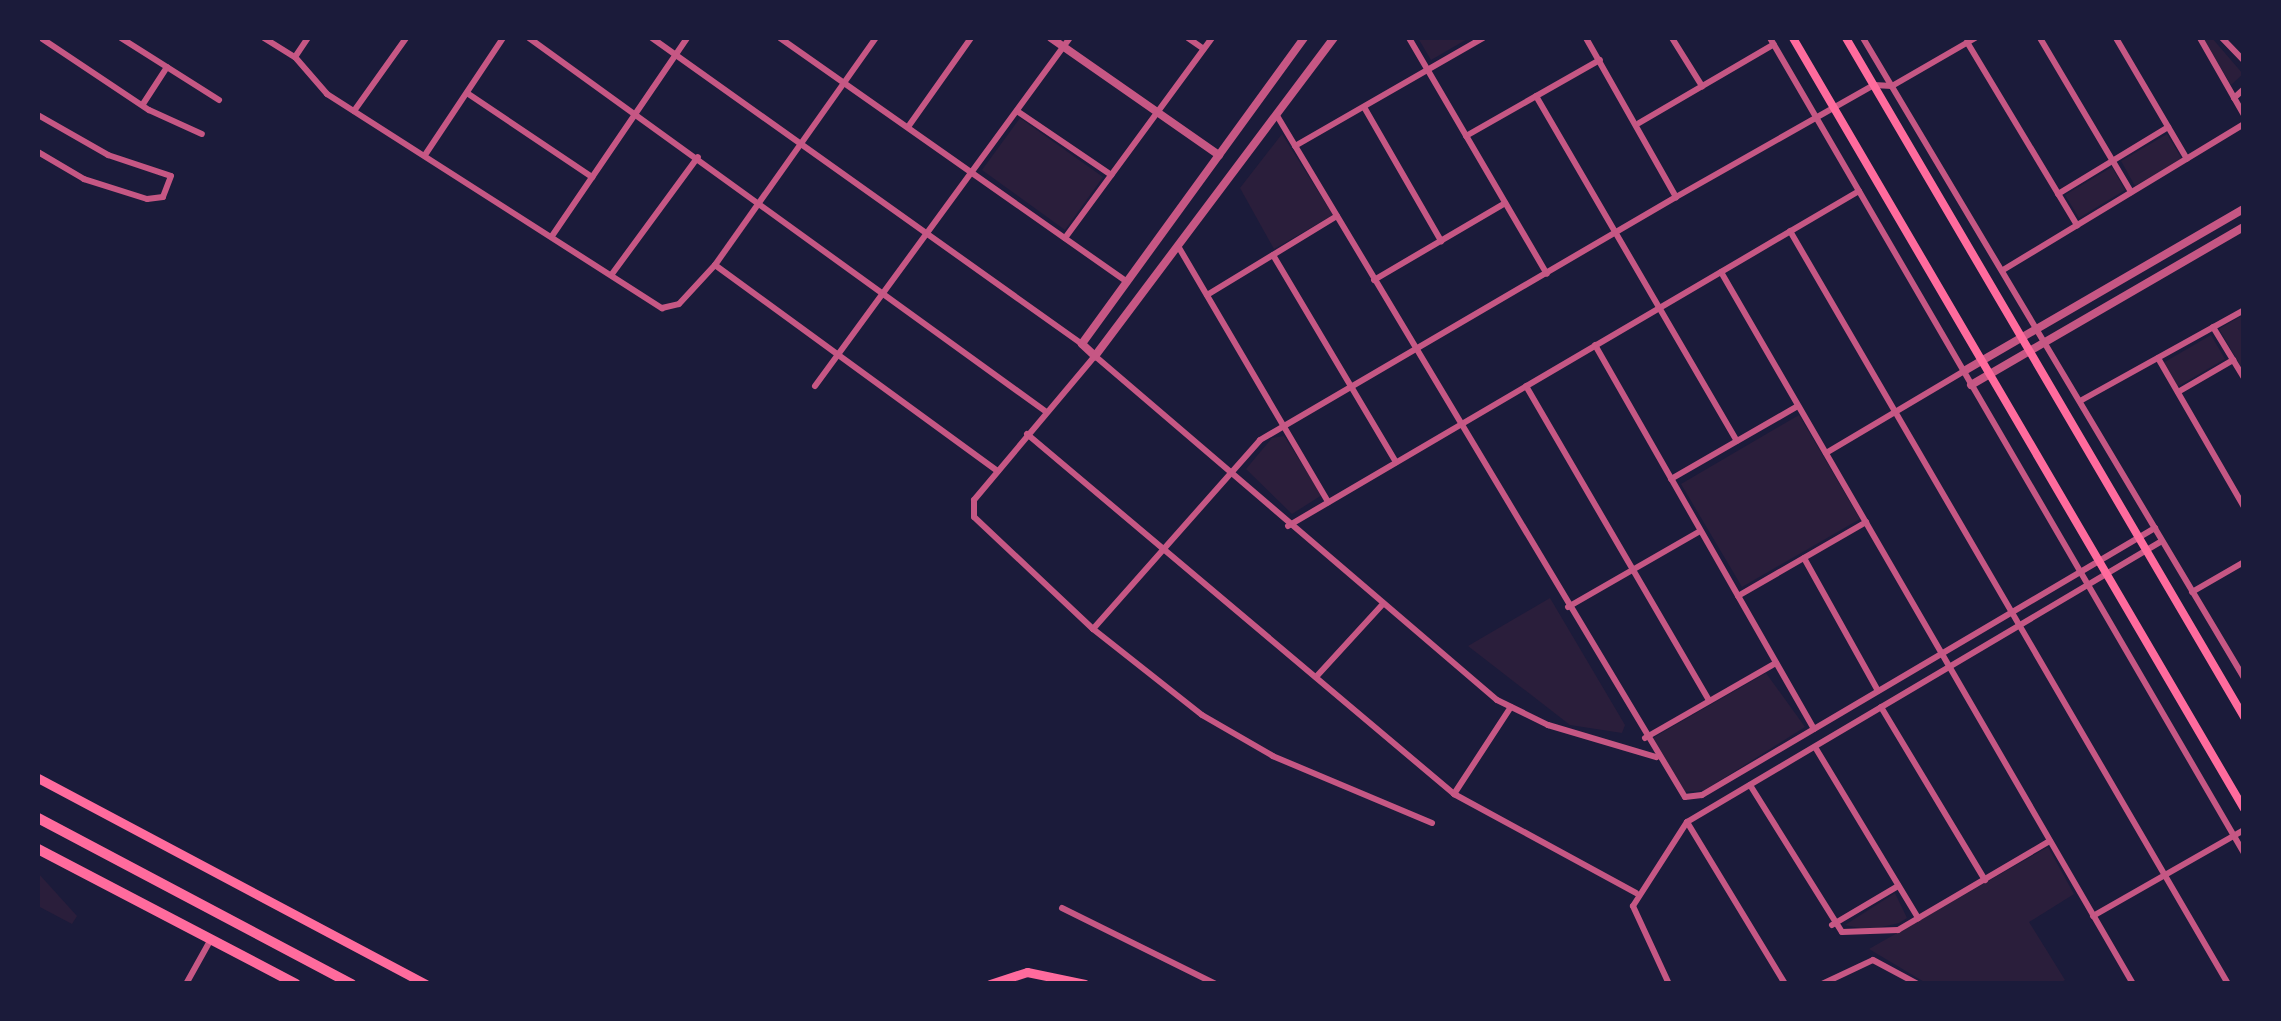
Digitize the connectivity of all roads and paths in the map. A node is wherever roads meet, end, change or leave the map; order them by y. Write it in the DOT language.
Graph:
graph roads {
  1 [pos="41,38"];
  2 [pos="121,38"];
  3 [pos="264,38"];
  4 [pos="308,38"];
  5 [pos="406,38"];
  6 [pos="504,38"];
  7 [pos="529,38"];
  8 [pos="652,38"];
  9 [pos="687,38"];
  10 [pos="780,38"];
  11 [pos="876,38"];
  12 [pos="971,38"];
  13 [pos="1050,38"];
  14 [pos="1070,38"];
  15 [pos="1188,38"];
  16 [pos="1212,38"];
  17 [pos="1304,38"];
  18 [pos="1334,38"];
  19 [pos="1409,38"];
  20 [pos="1482,38"];
  21 [pos="1586,38"];
  22 [pos="1672,38"];
  23 [pos="1793,38"];
  24 [pos="1846,38"];
  25 [pos="1863,38"];
  26 [pos="2040,38"];
  27 [pos="2116,38"];
  28 [pos="2200,38"];
  29 [pos="2222,38"];
  30 [pos="1971,40"];
  31 [pos="1771,41"];
  32 [pos="1064,47"];
  33 [pos="1204,48"];
  34 [pos="676,54"];
  35 [pos="295,57"];
  36 [pos="1600,60"];
  37 [pos="2244,61"];
  38 [pos="167,67"];
  39 [pos="1428,70"];
  40 [pos="844,82"];
  41 [pos="1874,85"];
  42 [pos="1702,86"];
  43 [pos="1892,86"];
  44 [pos="2244,90"];
  45 [pos="467,93"];
  46 [pos="1536,96"];
  47 [pos="2234,98"];
  48 [pos="219,100"];
  49 [pos="143,104"];
  50 [pos="1364,107"];
  51 [pos="1834,108"];
  52 [pos="354,111"];
  53 [pos="1017,111"];
  54 [pos="1158,112"];
  55 [pos="636,113"];
  56 [pos="1276,114"];
  57 [pos="2244,114"];
  58 [pos="38,115"];
  59 [pos="1816,118"];
  60 [pos="1639,123"];
  61 [pos="2244,124"];
  62 [pos="908,128"];
  63 [pos="2168,128"];
  64 [pos="202,134"];
  65 [pos="1466,136"];
  66 [pos="802,142"];
  67 [pos="1296,146"];
  68 [pos="38,152"];
  69 [pos="1219,155"];
  70 [pos="426,156"];
  71 [pos="698,157"];
  72 [pos="2187,159"];
  73 [pos="2113,161"];
  74 [pos="972,172"];
  75 [pos="1111,176"];
  76 [pos="592,178"];
  77 [pos="1859,191"];
  78 [pos="2132,192"];
  79 [pos="2058,194"];
  80 [pos="1676,196"];
  81 [pos="760,202"];
  82 [pos="1506,203"];
  83 [pos="2244,209"];
  84 [pos="1337,216"];
  85 [pos="2077,225"];
  86 [pos="2244,226"];
  87 [pos="1790,231"];
  88 [pos="928,232"];
  89 [pos="1616,233"];
  90 [pos="552,236"];
  91 [pos="1065,238"];
  92 [pos="1441,240"];
  93 [pos="1178,246"];
  94 [pos="1273,255"];
  95 [pos="715,265"];
  96 [pos="2003,270"];
  97 [pos="1721,272"];
  98 [pos="612,274"];
  99 [pos="1547,274"];
  100 [pos="1374,280"];
  101 [pos="1127,282"];
  102 [pos="886,290"];
  103 [pos="1207,296"];
  104 [pos="1659,308"];
  105 [pos="2244,310"];
  106 [pos="2214,327"];
  107 [pos="2037,329"];
  108 [pos="2022,338"];
  109 [pos="2045,342"];
  110 [pos="1082,344"];
  111 [pos="1595,346"];
  112 [pos="1416,350"];
  113 [pos="2029,351"];
  114 [pos="839,353"];
  115 [pos="1095,356"];
  116 [pos="2158,358"];
  117 [pos="2233,360"];
  118 [pos="1982,361"];
  119 [pos="1964,371"];
  120 [pos="1990,374"];
  121 [pos="2244,378"];
  122 [pos="1971,384"];
  123 [pos="816,386"];
  124 [pos="1352,386"];
  125 [pos="1526,386"];
  126 [pos="2178,392"];
  127 [pos="2080,401"];
  128 [pos="1798,406"];
  129 [pos="1045,411"];
  130 [pos="1896,412"];
  131 [pos="1283,425"];
  132 [pos="1460,425"];
  133 [pos="1028,434"];
  134 [pos="1736,441"];
  135 [pos="1826,453"];
  136 [pos="1396,462"];
  137 [pos="998,470"];
  138 [pos="1226,474"];
  139 [pos="1671,479"];
  140 [pos="1328,502"];
  141 [pos="2244,507"];
  142 [pos="1866,522"];
  143 [pos="1288,526"];
  144 [pos="2154,528"];
  145 [pos="1700,531"];
  146 [pos="2138,538"];
  147 [pos="2162,540"];
  148 [pos="1164,548"];
  149 [pos="2146,550"];
  150 [pos="1804,558"];
  151 [pos="2098,561"];
  152 [pos="2244,562"];
  153 [pos="1632,570"];
  154 [pos="2080,572"];
  155 [pos="2106,574"];
  156 [pos="2088,584"];
  157 [pos="2192,592"];
  158 [pos="1738,596"];
  159 [pos="1383,604"];
  160 [pos="1568,607"];
  161 [pos="2012,612"];
  162 [pos="2020,625"];
  163 [pos="1094,630"];
  164 [pos="1942,653"];
  165 [pos="1776,662"];
  166 [pos="1950,667"];
  167 [pos="1316,677"];
  168 [pos="2244,678"];
  169 [pos="1878,691"];
  170 [pos="1709,701"];
  171 [pos="1511,707"];
  172 [pos="1881,707"];
  173 [pos="2244,717"];
  174 [pos="1814,729"];
  175 [pos="1645,738"];
  176 [pos="1815,747"];
  177 [pos="1656,757"];
  178 [pos="38,778"];
  179 [pos="1750,785"];
  180 [pos="1454,794"];
  181 [pos="2244,809"];
  182 [pos="38,818"];
  183 [pos="1687,822"];
  184 [pos="1432,824"];
  185 [pos="2244,830"];
  186 [pos="2234,836"];
  187 [pos="2050,841"];
  188 [pos="38,849"];
  189 [pos="2244,852"];
  190 [pos="2166,875"];
  191 [pos="1985,880"];
  192 [pos="1898,886"];
  193 [pos="1636,893"];
  194 [pos="1062,908"];
  195 [pos="2093,916"];
  196 [pos="1918,918"];
  197 [pos="1832,926"];
  198 [pos="211,939"];
  199 [pos="186,984"];
  200 [pos="296,984"];
  201 [pos="352,984"];
  202 [pos="426,984"];
  203 [pos="990,984"];
  204 [pos="1085,984"];
  205 [pos="1216,984"];
  206 [pos="1669,984"];
  207 [pos="1785,984"];
  208 [pos="1822,984"];
  209 [pos="1918,984"];
  210 [pos="2132,984"];
  211 [pos="2228,984"];
  1 -- 49 [label="street"];
  2 -- 38 [label="street"];
  3 -- 35 [label="street"];
  4 -- 35 [label="street"];
  5 -- 52 [label="street"];
  6 -- 45 [label="street"];
  7 -- 55 [label="street"];
  8 -- 34 [label="street"];
  9 -- 34 [label="street"];
  10 -- 40 [label="street"];
  11 -- 40 [label="street"];
  12 -- 62 [label="street"];
  13 -- 32 [label="street"];
  14 -- 32 [label="street"];
  15 -- 33 [label="street"];
  16 -- 33 [label="street"];
  17 -- 69 [label="street"];
  18 -- 56 [label="street"];
  19 -- 39 [label="street"];
  20 -- 39 [label="street"];
  21 -- 36 [label="street"];
  22 -- 42 [label="street"];
  23 -- 51 [label="main road"];
  24 -- 41 [label="main road"];
  25 -- 43 [label="street"];
  26 -- 73 [label="street"];
  27 -- 63 [label="street"];
  28 -- 47 [label="street"];
  29 -- 37 [label="street"];
  30 -- 43 [label="street"];
  30 -- 79 [label="street"];
  31 -- 42 [label="street"];
  31 -- 59 [label="street"];
  32 -- 53 [label="street"];
  32 -- 54 [label="street"];
  33 -- 54 [label="street"];
  34 -- 55 [label="street"];
  34 -- 66 [label="street"];
  35 -- 52 [label="street"];
  36 -- 46 [label="street"];
  36 -- 60 [label="street"];
  38 -- 48 [label="street"];
  38 -- 49 [label="street"];
  39 -- 50 [label="street"];
  39 -- 65 [label="street"];
  40 -- 62 [label="street"];
  40 -- 66 [label="street"];
  41 -- 43 [label="street"];
  41 -- 51 [label="street"];
  41 -- 108 [label="main road"];
  42 -- 60 [label="street"];
  43 -- 96 [label="street"];
  44 -- 47 [label="street"];
  45 -- 70 [label="street"];
  45 -- 76 [label="street"];
  46 -- 65 [label="street"];
  46 -- 89 [label="street"];
  47 -- 57 [label="street"];
  49 -- 64 [label="street"];
  50 -- 67 [label="street"];
  50 -- 92 [label="street"];
  51 -- 59 [label="street"];
  51 -- 118 [label="main road"];
  52 -- 70 [label="street"];
  53 -- 74 [label="street"];
  53 -- 75 [label="street"];
  54 -- 69 [label="street"];
  54 -- 75 [label="street"];
  55 -- 71 [label="street"];
  55 -- 76 [label="street"];
  56 -- 67 [label="street"];
  56 -- 93 [label="street"];
  58 -- 68 [label="street"];
  59 -- 77 [label="street"];
  59 -- 80 [label="street"];
  60 -- 80 [label="street"];
  61 -- 72 [label="street"];
  62 -- 74 [label="street"];
  63 -- 72 [label="street"];
  63 -- 73 [label="street"];
  65 -- 82 [label="street"];
  66 -- 81 [label="street"];
  66 -- 88 [label="street"];
  67 -- 84 [label="street"];
  69 -- 101 [label="street"];
  70 -- 90 [label="street"];
  71 -- 81 [label="street"];
  71 -- 98 [label="street"];
  72 -- 78 [label="street"];
  73 -- 78 [label="street"];
  73 -- 79 [label="street"];
  74 -- 88 [label="street"];
  74 -- 91 [label="street"];
  75 -- 91 [label="street"];
  76 -- 90 [label="street"];
  77 -- 87 [label="street"];
  77 -- 119 [label="street"];
  78 -- 85 [label="street"];
  79 -- 85 [label="street"];
  80 -- 89 [label="street"];
  81 -- 95 [label="street"];
  81 -- 102 [label="street"];
  82 -- 92 [label="street"];
  82 -- 99 [label="street"];
  83 -- 107 [label="street"];
  84 -- 94 [label="street"];
  84 -- 100 [label="street"];
  85 -- 96 [label="street"];
  86 -- 109 [label="street"];
  87 -- 97 [label="street"];
  87 -- 130 [label="street"];
  88 -- 102 [label="street"];
  88 -- 110 [label="street"];
  89 -- 99 [label="street"];
  89 -- 104 [label="street"];
  90 -- 98 [label="street"];
  91 -- 101 [label="street"];
  92 -- 100 [label="street"];
  93 -- 103 [label="street"];
  93 -- 115 [label="street"];
  94 -- 103 [label="street"];
  94 -- 124 [label="street"];
  95 -- 98 [label="street"];
  95 -- 114 [label="street"];
  96 -- 107 [label="street"];
  97 -- 104 [label="street"];
  97 -- 128 [label="street"];
  99 -- 112 [label="street"];
  100 -- 112 [label="street"];
  101 -- 110 [label="street"];
  102 -- 114 [label="street"];
  102 -- 129 [label="street"];
  103 -- 131 [label="street"];
  104 -- 111 [label="street"];
  104 -- 134 [label="street"];
  105 -- 106 [label="street"];
  106 -- 116 [label="street"];
  106 -- 117 [label="street"];
  107 -- 108 [label="street"];
  107 -- 109 [label="street"];
  108 -- 113 [label="main road"];
  108 -- 118 [label="street"];
  109 -- 113 [label="street"];
  109 -- 127 [label="street"];
  110 -- 115 [label="street"];
  111 -- 125 [label="street"];
  111 -- 139 [label="street"];
  112 -- 124 [label="street"];
  112 -- 132 [label="street"];
  113 -- 120 [label="street"];
  113 -- 146 [label="main road"];
  114 -- 123 [label="street"];
  114 -- 137 [label="street"];
  115 -- 129 [label="street"];
  115 -- 138 [label="street"];
  116 -- 126 [label="street"];
  116 -- 127 [label="street"];
  117 -- 121 [label="street"];
  117 -- 126 [label="street"];
  118 -- 119 [label="street"];
  118 -- 120 [label="main road"];
  119 -- 122 [label="street"];
  119 -- 130 [label="street"];
  120 -- 122 [label="street"];
  120 -- 151 [label="main road"];
  122 -- 154 [label="street"];
  124 -- 131 [label="street"];
  124 -- 136 [label="street"];
  125 -- 132 [label="street"];
  125 -- 153 [label="street"];
  126 -- 141 [label="street"];
  127 -- 144 [label="street"];
  128 -- 134 [label="street"];
  128 -- 135 [label="street"];
  129 -- 133 [label="street"];
  130 -- 135 [label="street"];
  130 -- 161 [label="street"];
  131 -- 138 [label="street"];
  131 -- 140 [label="street"];
  132 -- 136 [label="street"];
  132 -- 160 [label="street"];
  133 -- 137 [label="street"];
  133 -- 148 [label="street"];
  134 -- 139 [label="street"];
  135 -- 142 [label="street"];
  136 -- 140 [label="street"];
  137 -- 163 [label="street"];
  138 -- 143 [label="street"];
  138 -- 148 [label="street"];
  139 -- 145 [label="street"];
  140 -- 143 [label="street"];
  142 -- 150 [label="street"];
  142 -- 164 [label="street"];
  143 -- 159 [label="street"];
  144 -- 146 [label="street"];
  144 -- 147 [label="street"];
  145 -- 153 [label="street"];
  145 -- 158 [label="street"];
  146 -- 149 [label="main road"];
  146 -- 151 [label="street"];
  147 -- 149 [label="street"];
  147 -- 157 [label="street"];
  148 -- 163 [label="street"];
  148 -- 167 [label="street"];
  149 -- 155 [label="street"];
  149 -- 173 [label="main road"];
  150 -- 158 [label="street"];
  150 -- 169 [label="street"];
  151 -- 154 [label="street"];
  151 -- 155 [label="main road"];
  152 -- 157 [label="street"];
  153 -- 160 [label="street"];
  153 -- 170 [label="street"];
  154 -- 156 [label="street"];
  154 -- 161 [label="street"];
  155 -- 156 [label="street"];
  155 -- 181 [label="main road"];
  156 -- 162 [label="street"];
  156 -- 186 [label="street"];
  157 -- 168 [label="street"];
  158 -- 165 [label="street"];
  159 -- 167 [label="street"];
  159 -- 171 [label="street"];
  160 -- 175 [label="street"];
  161 -- 162 [label="street"];
  161 -- 164 [label="street"];
  162 -- 166 [label="street"];
  162 -- 190 [label="street"];
  163 -- 184 [label="street"];
  164 -- 166 [label="street"];
  164 -- 169 [label="street"];
  165 -- 170 [label="street"];
  165 -- 174 [label="street"];
  166 -- 172 [label="street"];
  166 -- 187 [label="street"];
  167 -- 180 [label="street"];
  169 -- 174 [label="street"];
  170 -- 175 [label="street"];
  171 -- 177 [label="street"];
  171 -- 180 [label="street"];
  172 -- 176 [label="street"];
  172 -- 191 [label="street"];
  174 -- 177 [label="street"];
  175 -- 177 [label="street"];
  176 -- 179 [label="street"];
  176 -- 192 [label="street"];
  178 -- 202 [label="main road"];
  179 -- 183 [label="street"];
  179 -- 197 [label="street"];
  180 -- 193 [label="street"];
  182 -- 201 [label="highway"];
  183 -- 193 [label="street"];
  183 -- 207 [label="street"];
  185 -- 186 [label="street"];
  186 -- 189 [label="street"];
  186 -- 190 [label="street"];
  187 -- 191 [label="street"];
  187 -- 195 [label="street"];
  188 -- 198 [label="highway"];
  190 -- 195 [label="street"];
  190 -- 211 [label="street"];
  191 -- 196 [label="street"];
  192 -- 196 [label="street"];
  192 -- 197 [label="street"];
  193 -- 206 [label="street"];
  194 -- 205 [label="street"];
  195 -- 210 [label="street"];
  196 -- 197 [label="street"];
  198 -- 199 [label="street"];
  198 -- 200 [label="highway"];
  203 -- 204 [label="main road"];
  208 -- 209 [label="street"];
}
